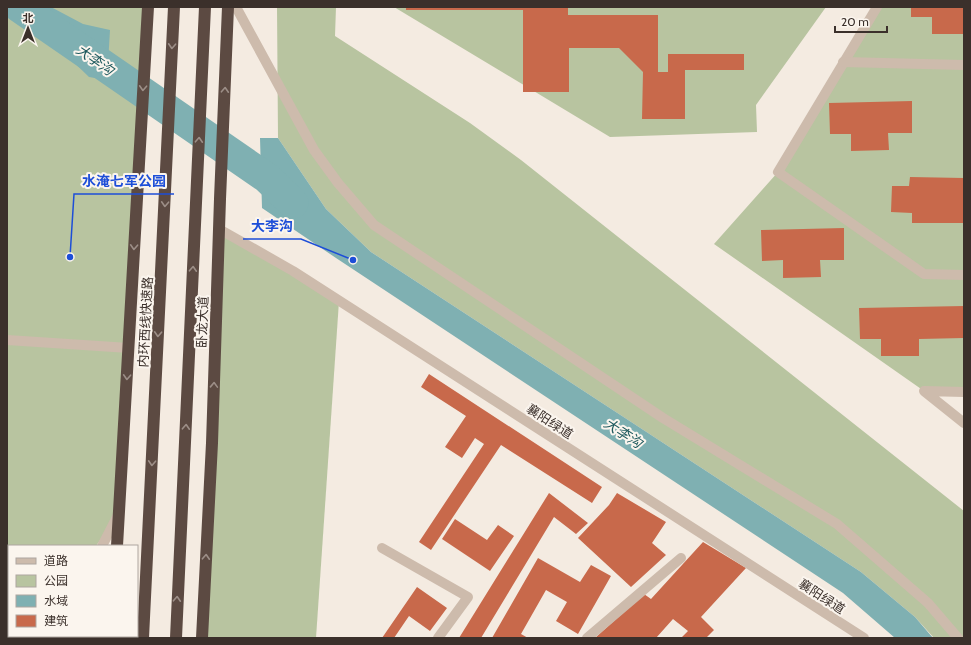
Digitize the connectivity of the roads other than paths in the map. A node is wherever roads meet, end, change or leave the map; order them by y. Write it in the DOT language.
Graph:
graph roads {
  1 [pos="148,7"];
  2 [pos="174,7"];
  3 [pos="205,7"];
  4 [pos="228,7"];
  5 [pos="236,7"];
  6 [pos="877,7"];
  7 [pos="844,62"];
  8 [pos="964,65"];
  9 [pos="219,229"];
  10 [pos="964,275"];
  11 [pos="7,340"];
  12 [pos="129,348"];
  13 [pos="964,392"];
  14 [pos="964,423"];
  15 [pos="119,513"];
  16 [pos="103,545"];
  17 [pos="117,545"];
  18 [pos="382,548"];
  19 [pos="680,558"];
  20 [pos="143,638"];
  21 [pos="176,638"];
  22 [pos="202,638"];
  23 [pos="438,638"];
  24 [pos="587,638"];
  25 [pos="864,638"];
  26 [pos="958,638"];
  1 -- 12 [label="highway, one-way"];
  2 -- 20 [label="highway, 内环西线快速路, one-way"];
  21 -- 3 [label="highway, one-way"];
  9 -- 4 [label="highway, 卧龙大道, one-way"];
  5 -- 26 [label="street"];
  6 -- 7 [label="street"];
  7 -- 8 [label="street"];
  7 -- 10 [label="street"];
  22 -- 9 [label="highway, 卧龙大道, one-way"];
  9 -- 25 [label="street, 襄阳绿道"];
  11 -- 12 [label="street"];
  12 -- 15 [label="highway, one-way"];
  13 -- 14 [label="street"];
  15 -- 16 [label="street"];
  15 -- 17 [label="highway"];
  18 -- 23 [label="street"];
  19 -- 24 [label="street"];
}
